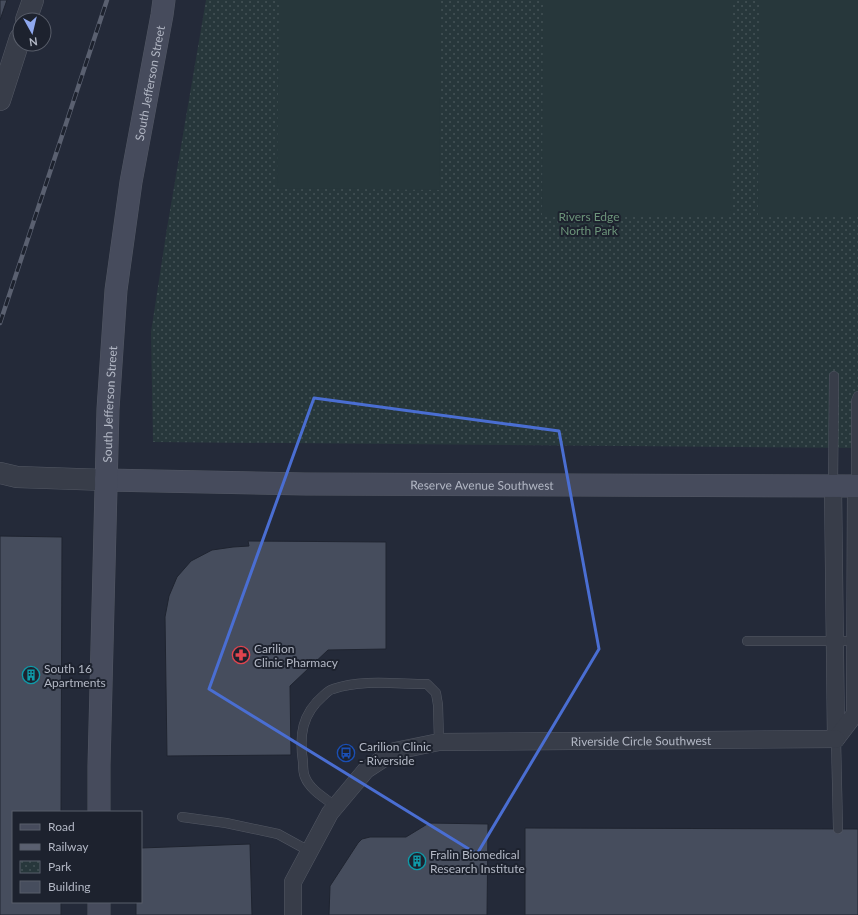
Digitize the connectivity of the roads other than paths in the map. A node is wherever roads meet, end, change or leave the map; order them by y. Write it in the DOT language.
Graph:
graph roads {
  1 [pos="33,0"];
  2 [pos="164,0"];
  3 [pos="29,12"];
  4 [pos="15,52"];
  5 [pos="0,100"];
  6 [pos="834,376"];
  7 [pos="858,396"];
  8 [pos="0,473"];
  9 [pos="106,480"];
  10 [pos="833,486"];
  11 [pos="857,486"];
  12 [pos="748,641"];
  13 [pos="835,641"];
  14 [pos="855,641"];
  15 [pos="836,739"];
  16 [pos="439,742"];
  17 [pos="335,806"];
  18 [pos="99,811"];
  19 [pos="182,817"];
  20 [pos="838,829"];
  21 [pos="310,851"];
  22 [pos="99,903"];
  23 [pos="99,915"];
  24 [pos="293,915"];
  1 -- 3 [label="street"];
  2 -- 9 [label="main road, South Jefferson Street"];
  4 -- 5 [label="street"];
  6 -- 10 [label="lane"];
  7 -- 11 [label="lane"];
  8 -- 9 [label="street"];
  9 -- 10 [label="main road, Reserve Avenue Southwest"];
  9 -- 18 [label="main road, South Jefferson Street"];
  10 -- 11 [label="main road, Reserve Avenue Southwest"];
  10 -- 13 [label="street"];
  11 -- 14 [label="street"];
  12 -- 13 [label="lane"];
  13 -- 14 [label="lane"];
  13 -- 15 [label="street"];
  14 -- 15 [label="street"];
  15 -- 16 [label="street, Riverside Circle Southwest"];
  15 -- 20 [label="lane"];
  16 -- 17 [label="street, Riverside Circle Southwest"];
  16 -- 17 [label="lane"];
  17 -- 21 [label="street, Riverside Circle Southwest"];
  19 -- 21 [label="lane"];
  21 -- 24 [label="street, Riverside Circle Southwest"];
  22 -- 23 [label="main road"];
}
